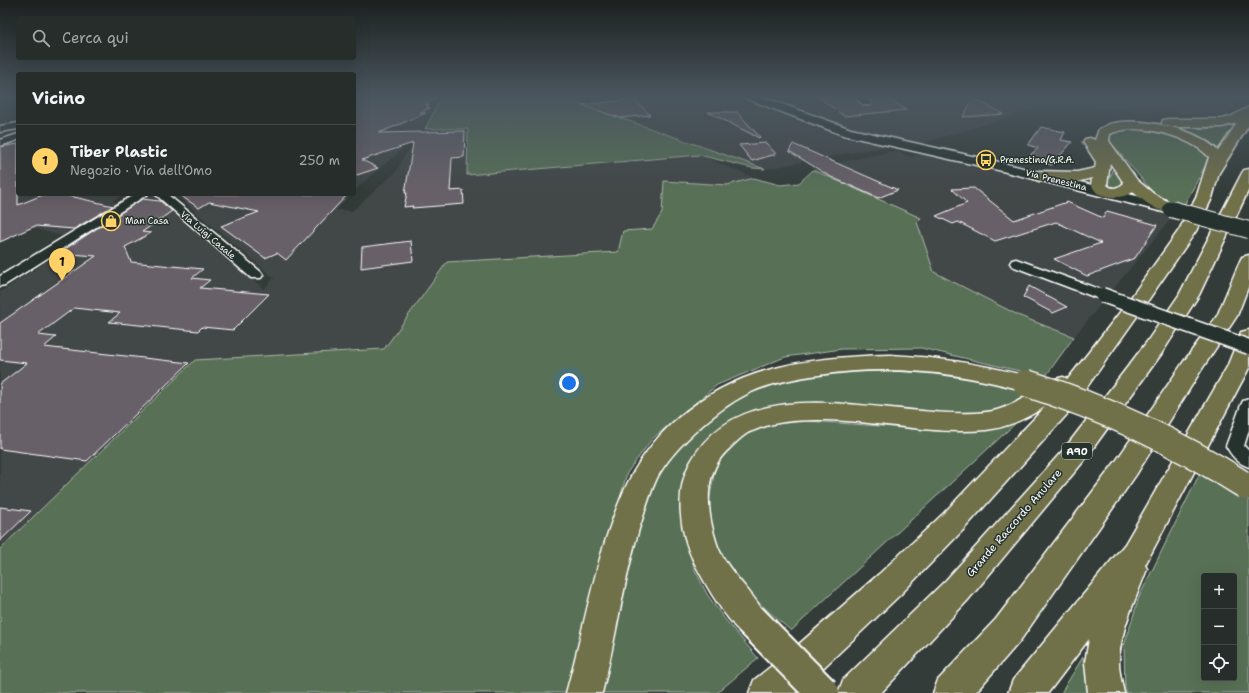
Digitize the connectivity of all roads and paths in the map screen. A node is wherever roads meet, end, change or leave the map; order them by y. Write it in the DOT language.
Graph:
graph roads {
  1 [pos="837,128"];
  2 [pos="1091,128"];
  3 [pos="1109,128"];
  4 [pos="1156,128"];
  5 [pos="1240,128"];
  6 [pos="16,138"];
  7 [pos="0,143"];
  8 [pos="1101,172"];
  9 [pos="1212,172"];
  10 [pos="1249,173"];
  11 [pos="1039,176"];
  12 [pos="1132,183"];
  13 [pos="1106,192"];
  14 [pos="140,196"];
  15 [pos="162,196"];
  16 [pos="1171,209"];
  17 [pos="1249,230"];
  18 [pos="1249,261"];
  19 [pos="1016,263"];
  20 [pos="256,275"];
  21 [pos="0,282"];
  22 [pos="1249,337"];
  23 [pos="1249,347"];
  24 [pos="1084,372"];
  25 [pos="1249,405"];
  26 [pos="1248,478"];
  27 [pos="1136,553"];
  28 [pos="584,693"];
  29 [pos="767,693"];
  30 [pos="823,693"];
  31 [pos="856,693"];
  32 [pos="951,693"];
  33 [pos="1026,693"];
  34 [pos="1106,693"];
  1 -- 11 [label="main road, Via Prenestina"];
  2 -- 8 [label="highway"];
  3 -- 12 [label="highway"];
  4 -- 9 [label="highway"];
  5 -- 9 [label="highway"];
  6 -- 7 [label="street"];
  8 -- 11 [label="highway"];
  8 -- 13 [label="highway"];
  9 -- 24 [label="highway"];
  10 -- 31 [label="highway, Grande Raccordo Anulare / A90"];
  11 -- 13 [label="main road, Via Prenestina"];
  12 -- 13 [label="highway"];
  12 -- 16 [label="highway"];
  13 -- 16 [label="main road, Via Prenestina"];
  14 -- 21 [label="street"];
  15 -- 20 [label="street, Via Luigi Casale"];
  16 -- 17 [label="main road, Via Prenestina, bridge"];
  18 -- 32 [label="highway"];
  19 -- 23 [label="street, bridge"];
  22 -- 27 [label="highway"];
  24 -- 29 [label="highway"];
  24 -- 30 [label="highway, bridge"];
  25 -- 26 [label="street"];
  26 -- 28 [label="highway, bridge"];
  27 -- 33 [label="highway"];
  27 -- 34 [label="highway"];
}
